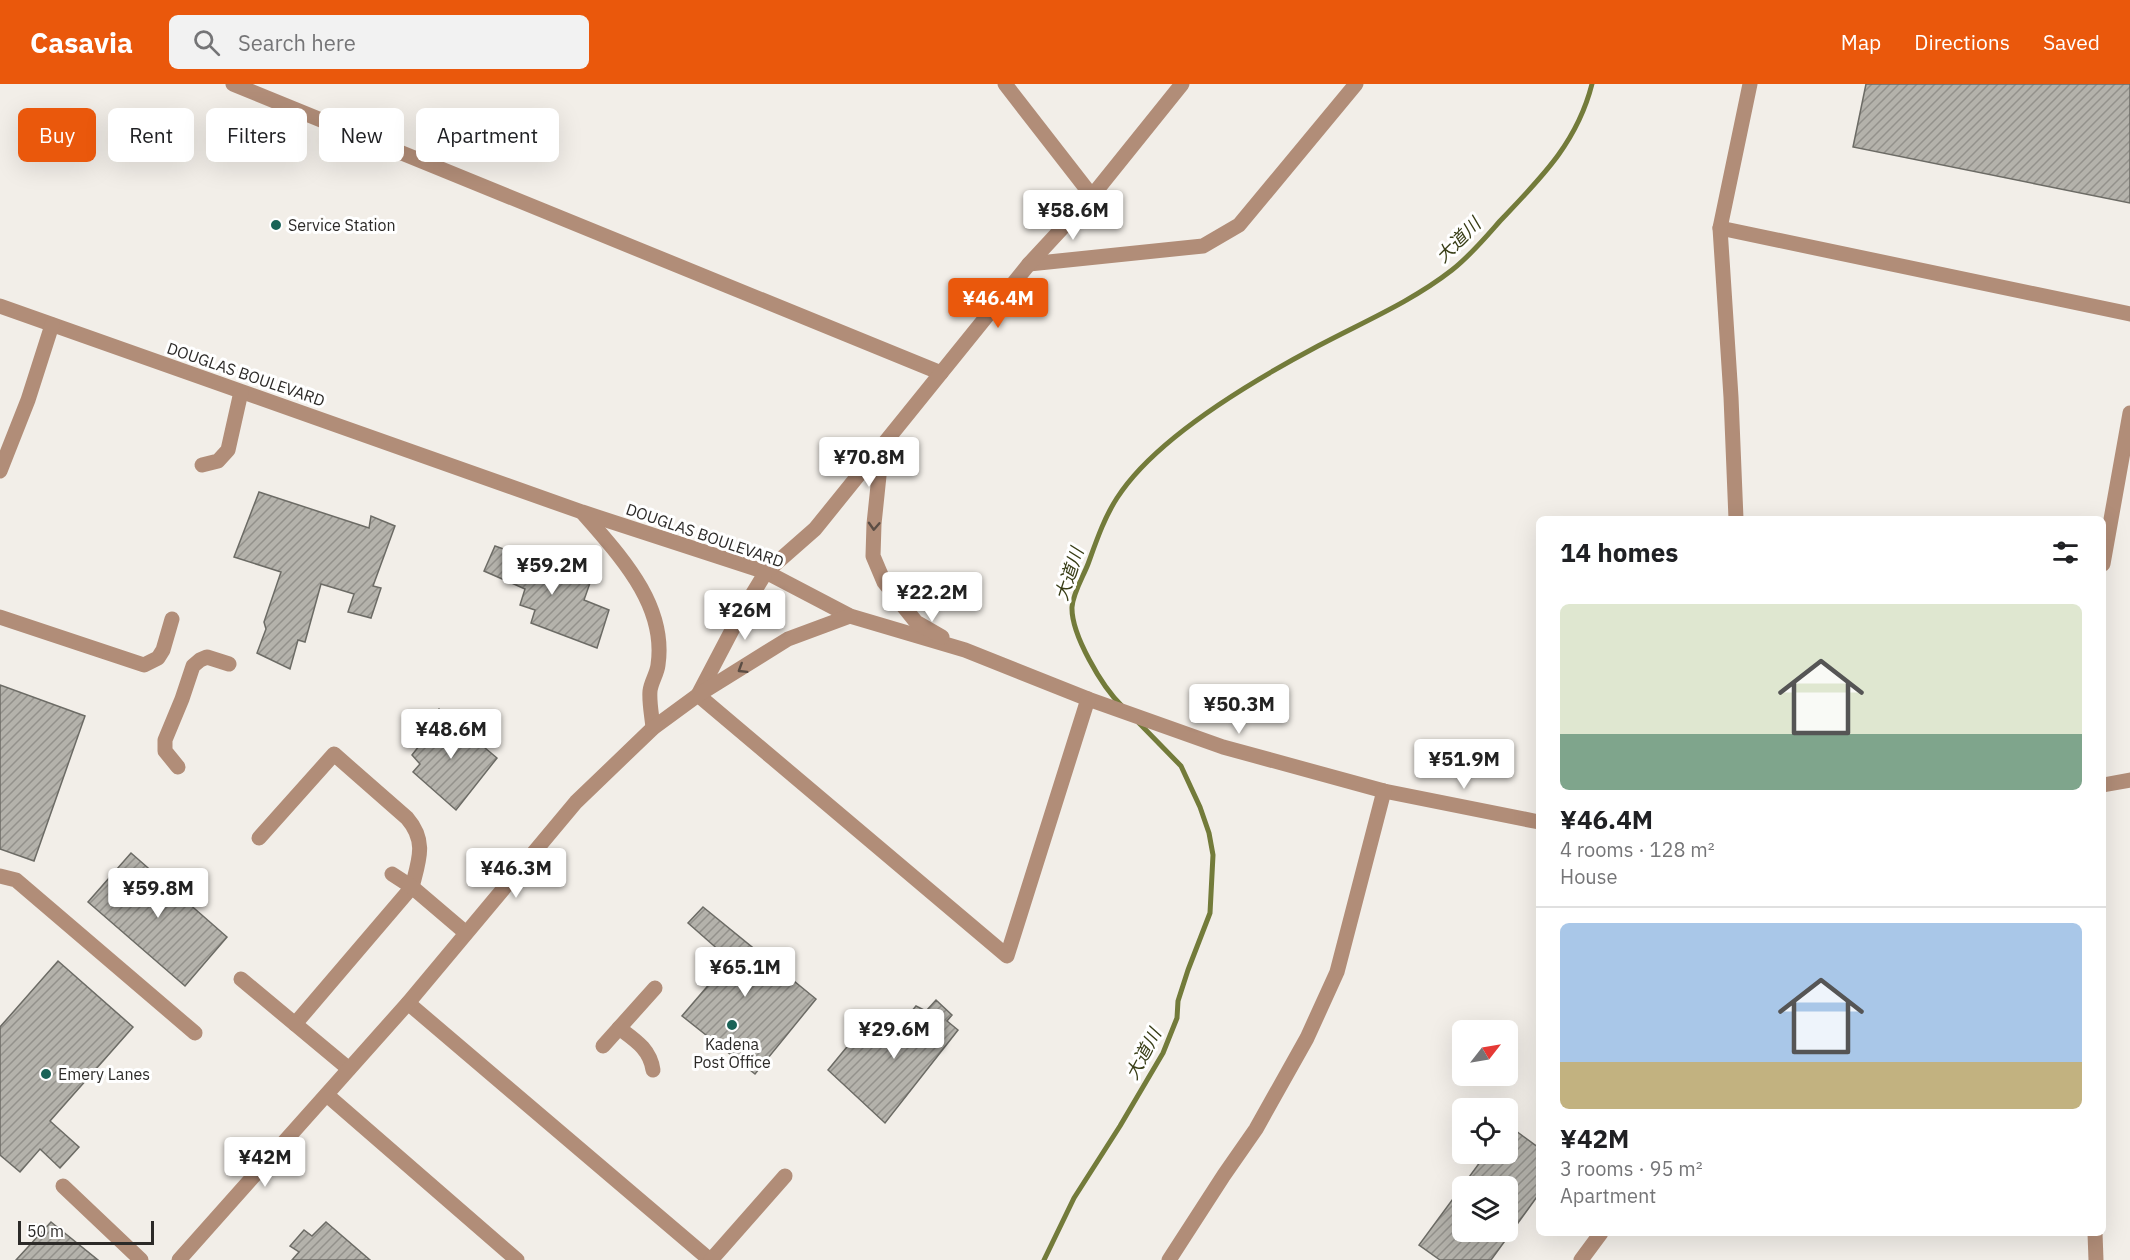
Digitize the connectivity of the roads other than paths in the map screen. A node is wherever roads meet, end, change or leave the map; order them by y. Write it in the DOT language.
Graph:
graph roads {
  1 [pos="233,84"];
  2 [pos="1005,84"];
  3 [pos="1182,84"];
  4 [pos="1356,84"];
  5 [pos="1750,84"];
  6 [pos="1092,196"];
  7 [pos="1720,228"];
  8 [pos="1029,264"];
  9 [pos="0,306"];
  10 [pos="2130,314"];
  11 [pos="52,325"];
  12 [pos="941,374"];
  13 [pos="241,392"];
  14 [pos="2130,413"];
  15 [pos="882,447"];
  16 [pos="202,465"];
  17 [pos="0,471"];
  18 [pos="582,512"];
  19 [pos="1736,516"];
  20 [pos="2106,547"];
  21 [pos="766,572"];
  22 [pos="850,616"];
  23 [pos="0,618"];
  24 [pos="172,619"];
  25 [pos="965,650"];
  26 [pos="229,664"];
  27 [pos="698,695"];
  28 [pos="1088,699"];
  29 [pos="653,728"];
  30 [pos="178,767"];
  31 [pos="2130,780"];
  32 [pos="2106,784"];
  33 [pos="1384,791"];
  34 [pos="1536,821"];
  35 [pos="259,838"];
  36 [pos="392,874"];
  37 [pos="0,876"];
  38 [pos="412,887"];
  39 [pos="466,933"];
  40 [pos="241,979"];
  41 [pos="655,988"];
  42 [pos="408,1003"];
  43 [pos="295,1024"];
  44 [pos="619,1028"];
  45 [pos="195,1033"];
  46 [pos="603,1046"];
  47 [pos="349,1069"];
  48 [pos="653,1070"];
  49 [pos="327,1095"];
  50 [pos="784,1176"];
  51 [pos="63,1186"];
  52 [pos="1599,1236"];
  53 [pos="2095,1236"];
  54 [pos="141,1260"];
  55 [pos="179,1260"];
  56 [pos="517,1260"];
  57 [pos="711,1260"];
  58 [pos="1169,1260"];
  59 [pos="1581,1260"];
  60 [pos="2096,1260"];
  1 -- 12 [label="street"];
  2 -- 6 [label="street"];
  3 -- 6 [label="street"];
  4 -- 8 [label="street"];
  5 -- 7 [label="street"];
  6 -- 8 [label="street"];
  7 -- 10 [label="street"];
  7 -- 19 [label="street"];
  8 -- 12 [label="street"];
  9 -- 11 [label="street, DOUGLAS BOULEVARD"];
  11 -- 13 [label="street, DOUGLAS BOULEVARD"];
  11 -- 17 [label="street"];
  12 -- 15 [label="street"];
  13 -- 16 [label="street"];
  13 -- 18 [label="street, DOUGLAS BOULEVARD"];
  14 -- 20 [label="street"];
  15 -- 21 [label="street"];
  15 -- 25 [label="street, one-way"];
  18 -- 21 [label="street, DOUGLAS BOULEVARD"];
  18 -- 29 [label="street"];
  21 -- 22 [label="street, DOUGLAS BOULEVARD"];
  21 -- 27 [label="street"];
  22 -- 25 [label="street, DOUGLAS BOULEVARD"];
  22 -- 27 [label="street, one-way"];
  23 -- 24 [label="street"];
  25 -- 28 [label="street, DOUGLAS BOULEVARD"];
  26 -- 30 [label="street"];
  27 -- 28 [label="street"];
  27 -- 29 [label="street"];
  28 -- 33 [label="street, DOUGLAS BOULEVARD"];
  29 -- 39 [label="street"];
  31 -- 32 [label="street"];
  33 -- 34 [label="street, DOUGLAS BOULEVARD"];
  33 -- 58 [label="street"];
  35 -- 38 [label="street"];
  36 -- 38 [label="street"];
  37 -- 45 [label="street"];
  38 -- 39 [label="street"];
  38 -- 43 [label="street"];
  39 -- 42 [label="street"];
  40 -- 43 [label="street"];
  41 -- 44 [label="street"];
  42 -- 47 [label="street"];
  42 -- 57 [label="street"];
  43 -- 47 [label="street"];
  44 -- 46 [label="street"];
  44 -- 48 [label="street"];
  47 -- 49 [label="street"];
  49 -- 55 [label="street"];
  49 -- 56 [label="street"];
  50 -- 57 [label="street"];
  51 -- 54 [label="street"];
  52 -- 59 [label="street"];
  53 -- 60 [label="street"];
}
